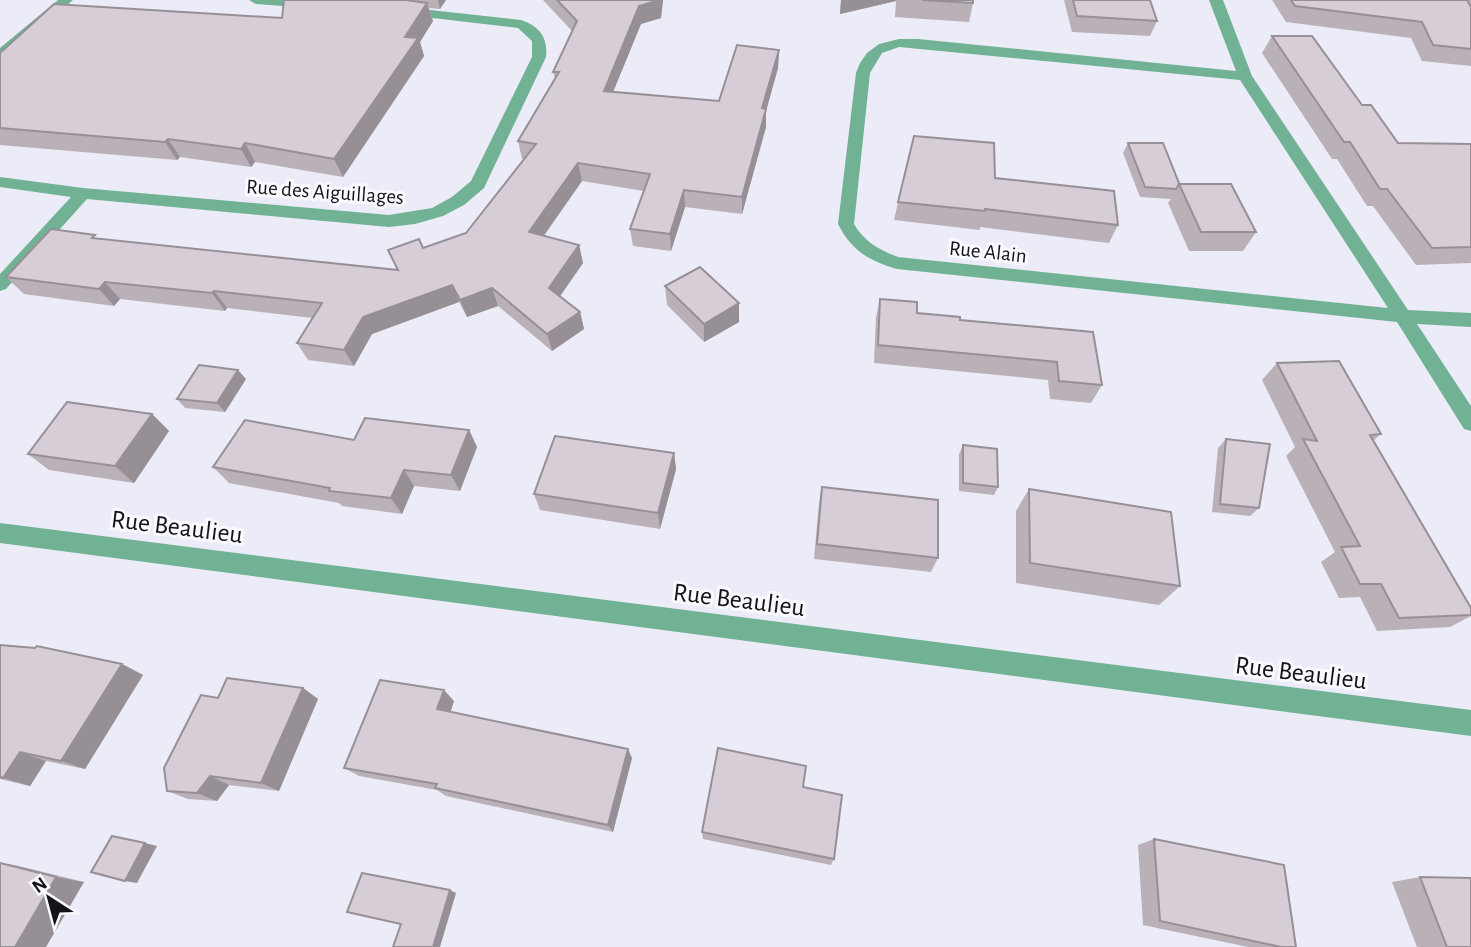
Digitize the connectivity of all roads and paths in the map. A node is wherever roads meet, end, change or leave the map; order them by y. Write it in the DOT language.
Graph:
graph roads {
  1 [pos="66,0"];
  2 [pos="256,0"];
  3 [pos="1216,0"];
  4 [pos="321,5"];
  5 [pos="387,9"];
  6 [pos="0,55"];
  7 [pos="1245,76"];
  8 [pos="0,182"];
  9 [pos="83,193"];
  10 [pos="0,285"];
  11 [pos="1403,316"];
  12 [pos="1471,320"];
  13 [pos="1471,423"];
  14 [pos="0,533"];
  15 [pos="1471,723"];
  1 -- 6 [label="street"];
  2 -- 4 [label="street"];
  3 -- 7 [label="street"];
  5 -- 9 [label="street, Rue des Aiguillages"];
  7 -- 11 [label="street"];
  7 -- 11 [label="street, Rue Alain"];
  8 -- 9 [label="street"];
  9 -- 10 [label="street"];
  11 -- 12 [label="street"];
  11 -- 13 [label="street"];
  14 -- 15 [label="street, Rue Beaulieu"];
}
